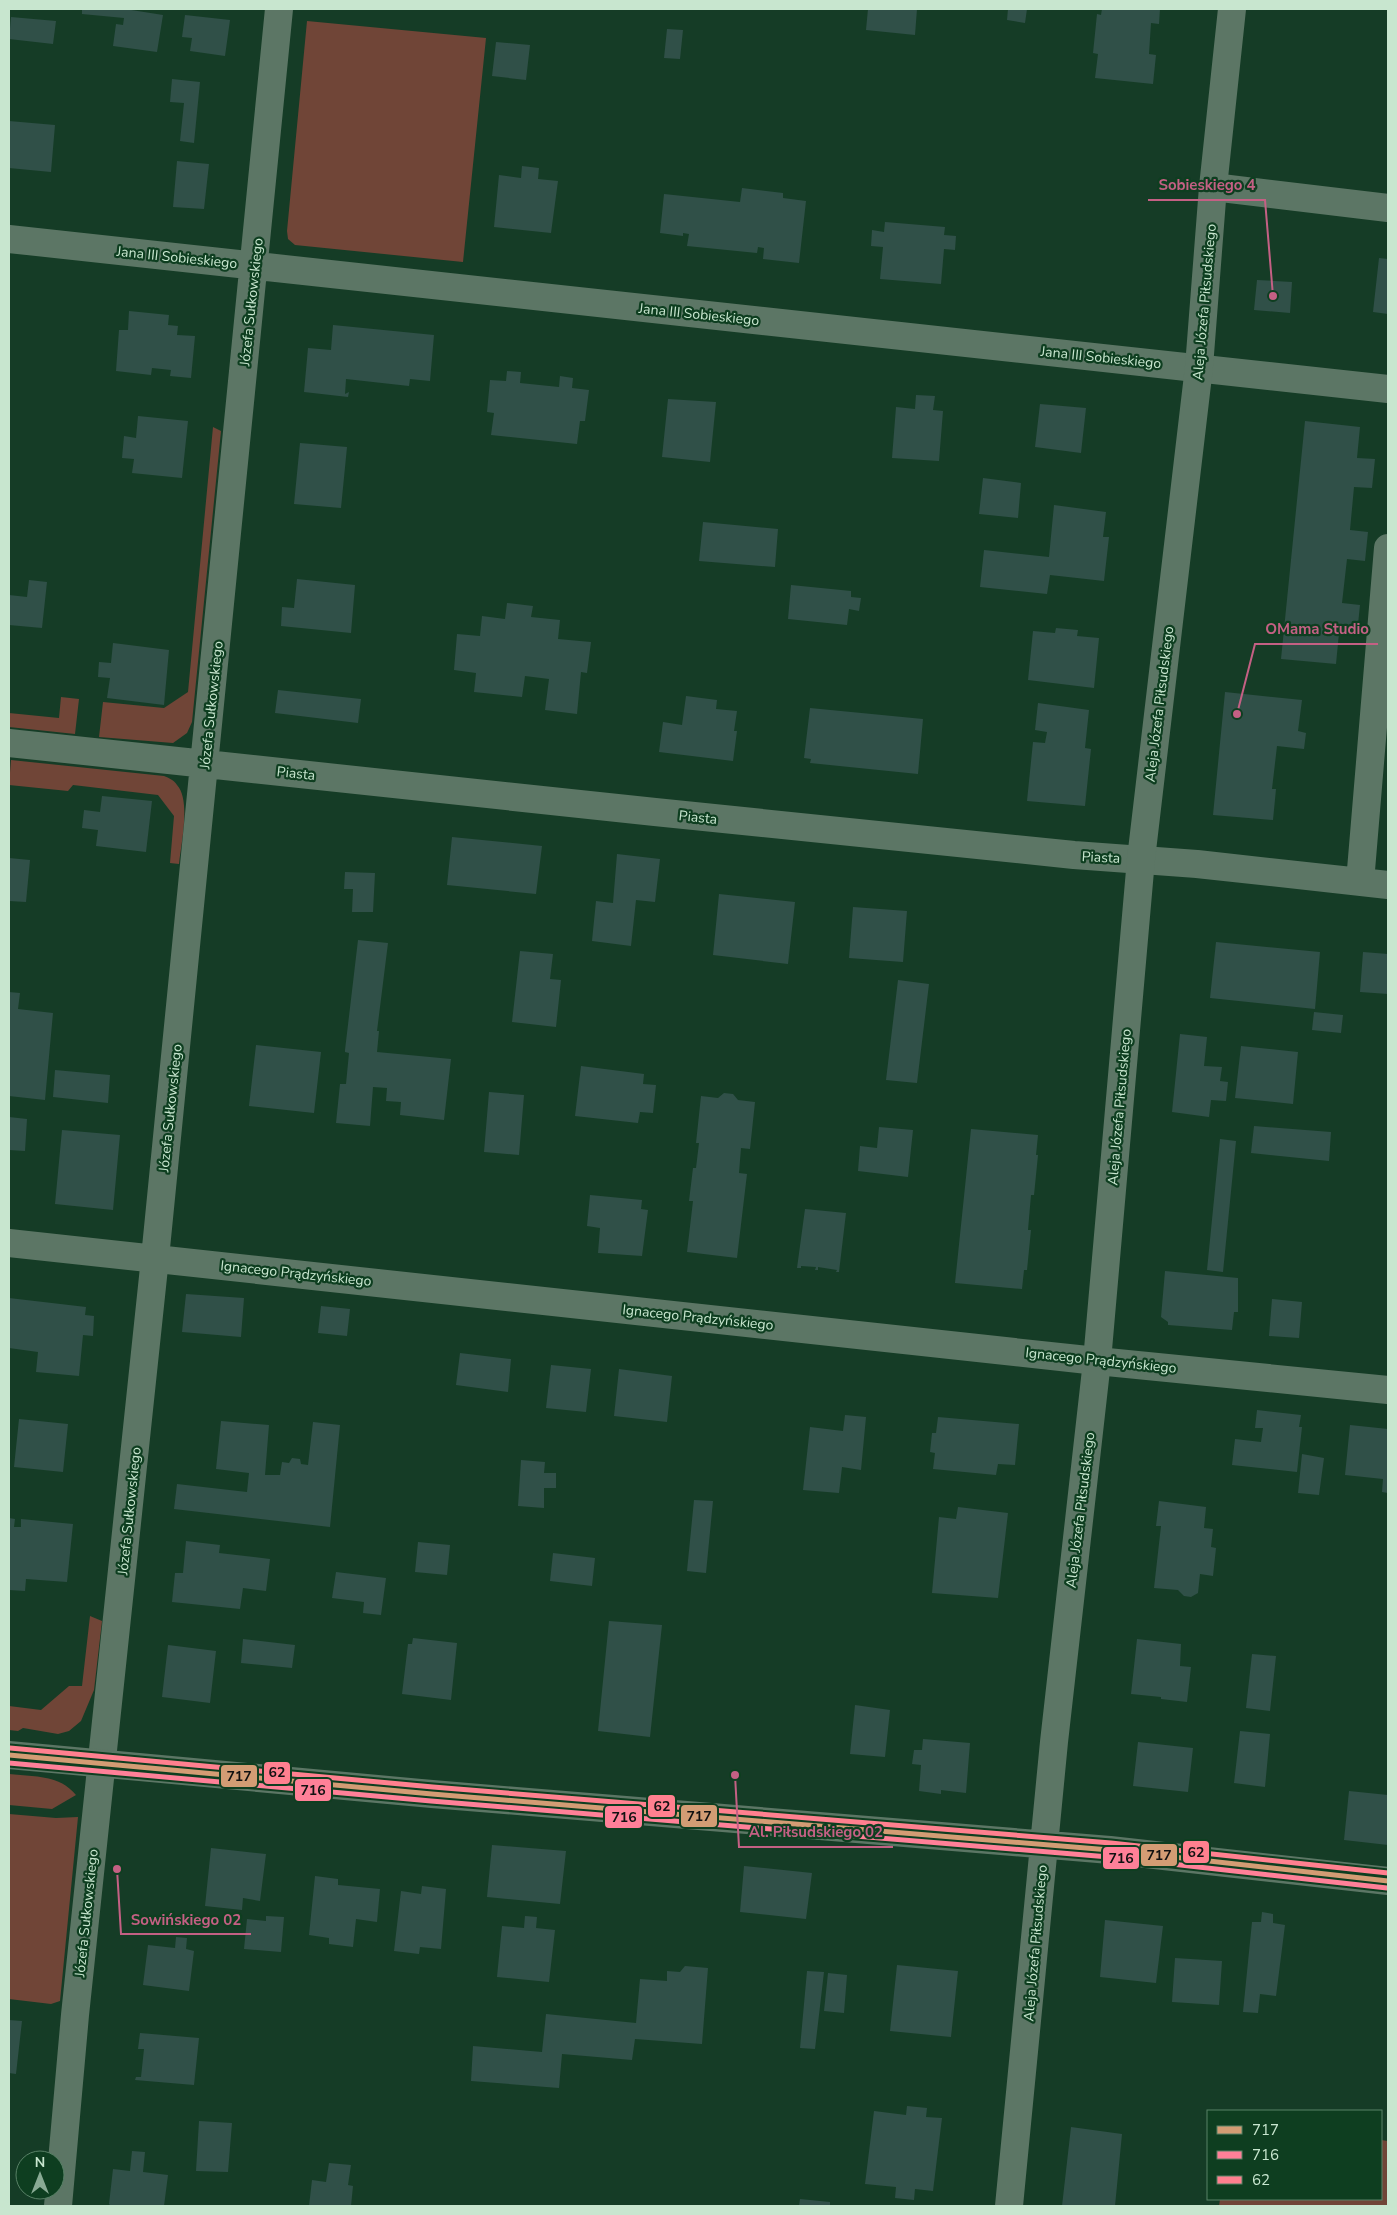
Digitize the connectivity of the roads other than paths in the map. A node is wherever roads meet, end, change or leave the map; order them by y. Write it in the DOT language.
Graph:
graph roads {
  1 [pos="280,9"];
  2 [pos="1232,9"];
  3 [pos="1213,187"];
  4 [pos="1388,208"];
  5 [pos="9,239"];
  6 [pos="254,265"];
  7 [pos="1199,367"];
  8 [pos="1388,388"];
  9 [pos="1388,548"];
  10 [pos="1384,671"];
  11 [pos="9,743"];
  12 [pos="205,763"];
  13 [pos="1141,859"];
  14 [pos="1360,882"];
  15 [pos="1388,885"];
  16 [pos="9,1243"];
  17 [pos="156,1258"];
  18 [pos="1096,1361"];
  19 [pos="1388,1390"];
  20 [pos="9,1754"];
  21 [pos="103,1764"];
  22 [pos="1044,1846"];
  23 [pos="1388,1881"];
  24 [pos="58,2206"];
  25 [pos="1009,2206"];
  1 -- 6 [label="street, Józefa Sułkowskiego"];
  2 -- 3 [label="street, Aleja Józefa Piłsudskiego"];
  3 -- 4 [label="street"];
  3 -- 7 [label="street, Aleja Józefa Piłsudskiego"];
  5 -- 6 [label="street, Jana III Sobieskiego"];
  6 -- 7 [label="street, Jana III Sobieskiego"];
  6 -- 12 [label="street, Józefa Sułkowskiego"];
  7 -- 8 [label="street, Jana III Sobieskiego"];
  7 -- 13 [label="street, Aleja Józefa Piłsudskiego"];
  9 -- 10 [label="street"];
  10 -- 14 [label="street"];
  11 -- 12 [label="street, Piasta"];
  12 -- 13 [label="street, Piasta"];
  12 -- 17 [label="street, Józefa Sułkowskiego"];
  13 -- 14 [label="street, Piasta"];
  13 -- 18 [label="street, Aleja Józefa Piłsudskiego"];
  14 -- 15 [label="street, Piasta"];
  16 -- 17 [label="street, Ignacego Prądzyńskiego"];
  17 -- 18 [label="street, Ignacego Prądzyńskiego"];
  17 -- 21 [label="street, Józefa Sułkowskiego"];
  18 -- 19 [label="street, Ignacego Prądzyńskiego"];
  18 -- 22 [label="street, Aleja Józefa Piłsudskiego"];
  20 -- 21 [label="street"];
  21 -- 22 [label="street"];
  21 -- 24 [label="street, Józefa Sułkowskiego"];
  22 -- 23 [label="street"];
  22 -- 25 [label="street, Aleja Józefa Piłsudskiego"];
}
